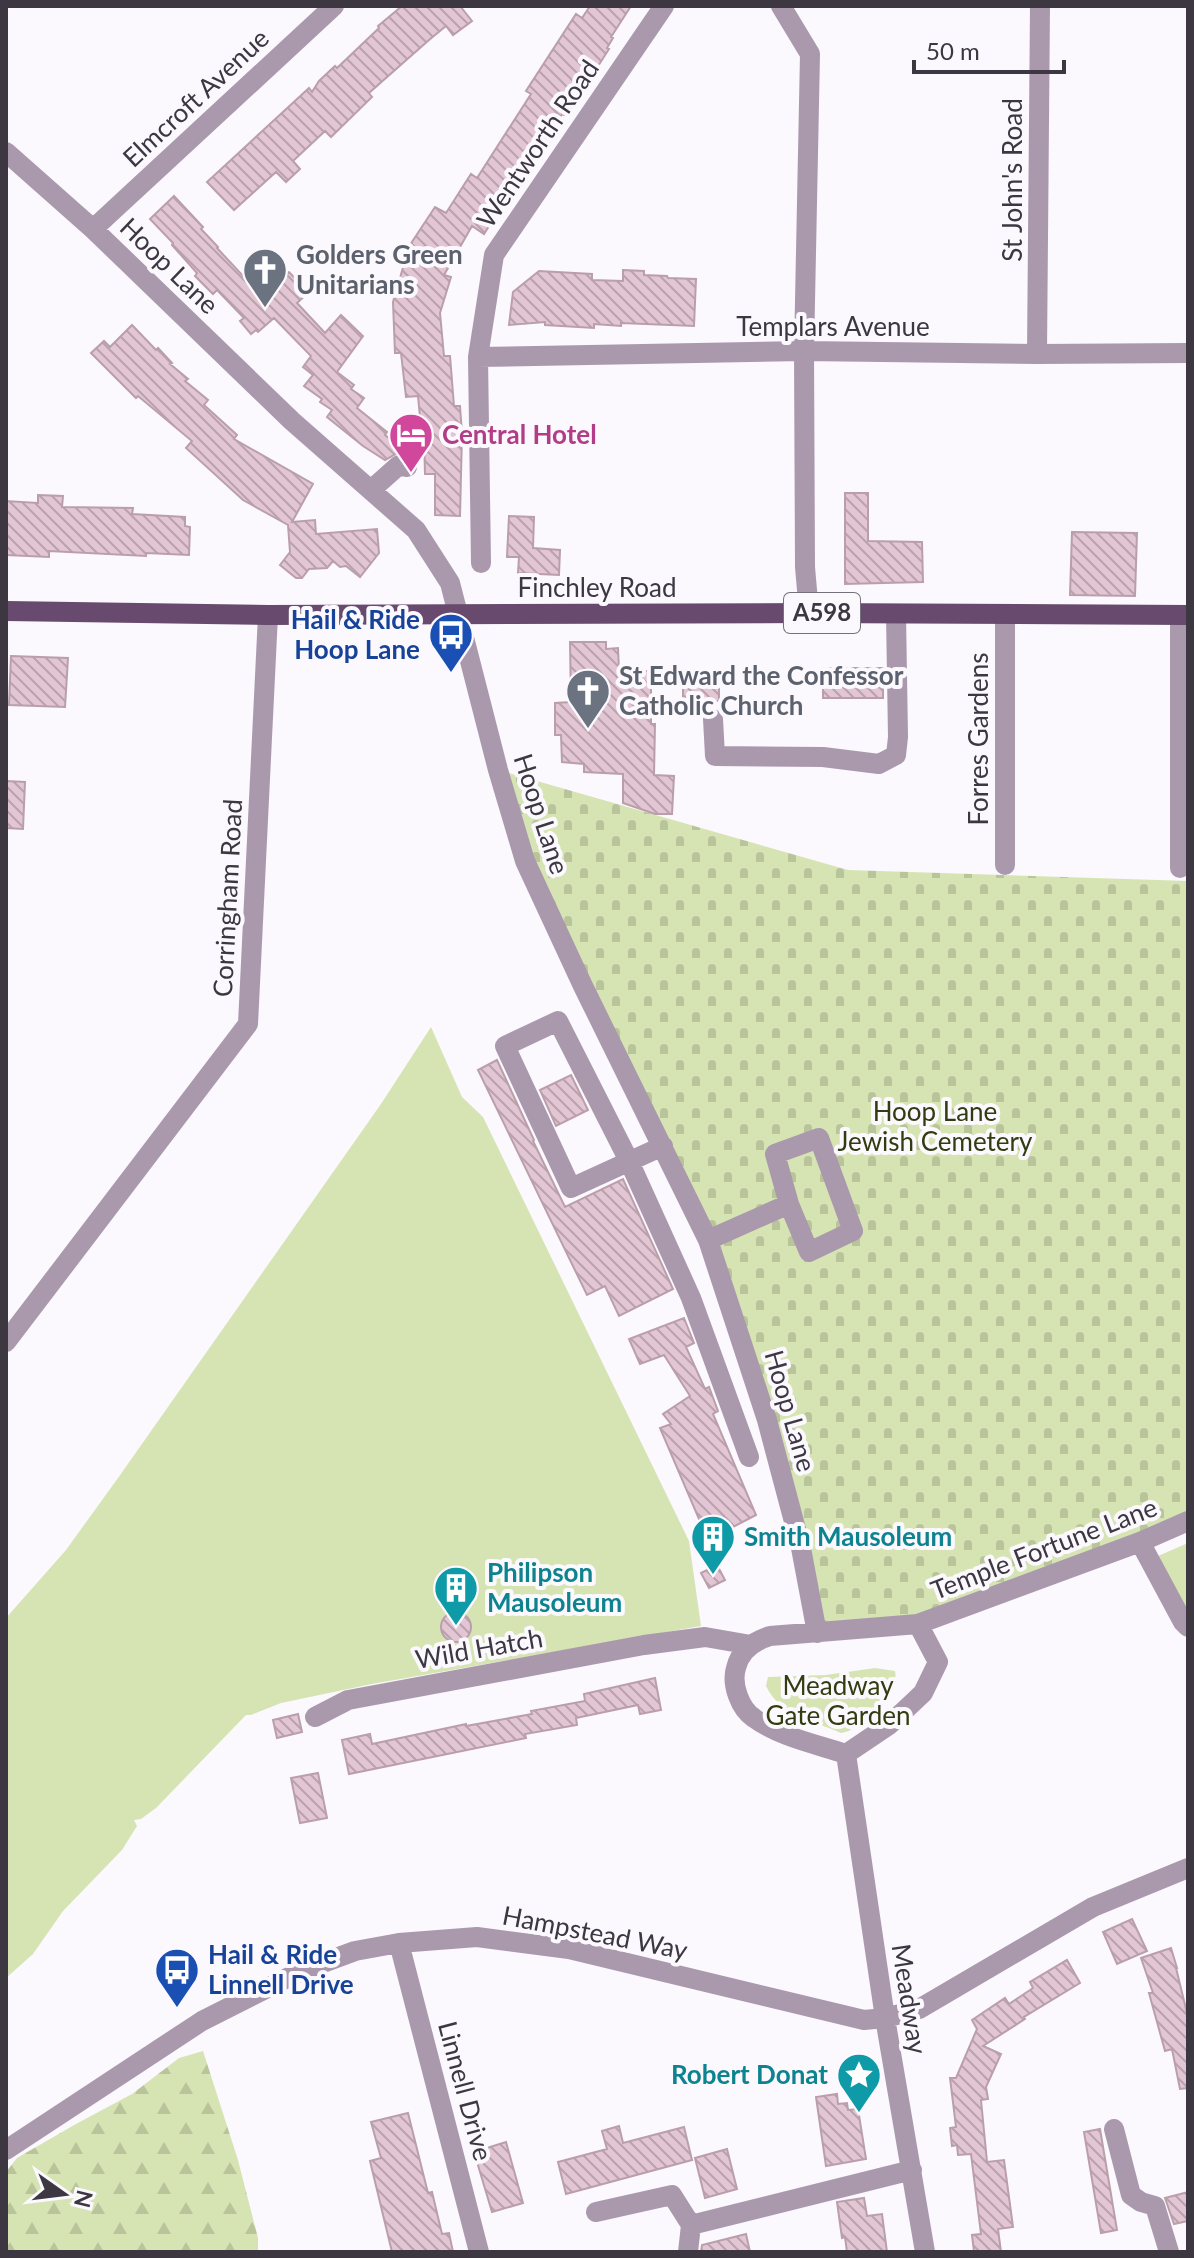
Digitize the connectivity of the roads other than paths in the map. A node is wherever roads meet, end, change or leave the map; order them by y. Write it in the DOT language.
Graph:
graph roads {
  1 [pos="334,6"];
  2 [pos="664,6"];
  3 [pos="781,6"];
  4 [pos="1040,6"];
  5 [pos="6,152"];
  6 [pos="93,229"];
  7 [pos="804,351"];
  8 [pos="1188,353"];
  9 [pos="1037,354"];
  10 [pos="478,357"];
  11 [pos="407,467"];
  12 [pos="371,490"];
  13 [pos="481,563"];
  14 [pos="6,611"];
  15 [pos="809,613"];
  16 [pos="896,614"];
  17 [pos="1005,614"];
  18 [pos="268,615"];
  19 [pos="457,615"];
  20 [pos="1184,615"];
  21 [pos="713,719"];
  22 [pos="1005,865"];
  23 [pos="1180,868"];
  24 [pos="663,1146"];
  25 [pos="629,1161"];
  26 [pos="789,1204"];
  27 [pos="708,1240"];
  28 [pos="6,1342"];
  29 [pos="749,1457"];
  30 [pos="1188,1521"];
  31 [pos="1140,1542"];
  32 [pos="918,1624"];
  33 [pos="1188,1627"];
  34 [pos="817,1633"];
  35 [pos="751,1645"];
  36 [pos="315,1717"];
  37 [pos="846,1754"];
  38 [pos="1187,1873"];
  39 [pos="399,1943"];
  40 [pos="885,2018"];
  41 [pos="1114,2129"];
  42 [pos="6,2150"];
  43 [pos="912,2170"];
  44 [pos="596,2212"];
  45 [pos="691,2225"];
  46 [pos="479,2252"];
  47 [pos="688,2252"];
  48 [pos="925,2252"];
  49 [pos="1169,2252"];
  1 -- 6 [label="street, Elmcroft Avenue"];
  2 -- 10 [label="street, Wentworth Road"];
  3 -- 7 [label="street"];
  4 -- 9 [label="street, St John's Road"];
  5 -- 6 [label="street, Hoop Lane"];
  6 -- 12 [label="street, Hoop Lane"];
  7 -- 9 [label="street, Templars Avenue"];
  7 -- 10 [label="street, Templars Avenue"];
  7 -- 15 [label="street"];
  8 -- 9 [label="street, Templars Avenue"];
  10 -- 13 [label="street, Wentworth Road"];
  11 -- 12 [label="street"];
  12 -- 19 [label="street, Hoop Lane"];
  14 -- 18 [label="main road, Finchley Road / A598"];
  15 -- 16 [label="main road, Finchley Road / A598"];
  15 -- 19 [label="main road, Finchley Road / A598"];
  16 -- 17 [label="main road, Finchley Road / A598"];
  16 -- 21 [label="street"];
  17 -- 20 [label="main road, Finchley Road / A598"];
  17 -- 22 [label="street, Forres Gardens"];
  18 -- 19 [label="main road, Finchley Road / A598"];
  18 -- 28 [label="street, Corringham Road"];
  19 -- 24 [label="street, Hoop Lane"];
  20 -- 23 [label="street"];
  24 -- 25 [label="street"];
  24 -- 27 [label="street, Hoop Lane"];
  25 -- 25 [label="street"];
  25 -- 29 [label="street"];
  26 -- 26 [label="street"];
  26 -- 27 [label="street"];
  27 -- 34 [label="street, Hoop Lane"];
  30 -- 31 [label="street, Temple Fortune Lane"];
  31 -- 32 [label="street, Temple Fortune Lane"];
  31 -- 33 [label="street"];
  32 -- 34 [label="street, Temple Fortune Lane"];
  32 -- 37 [label="street"];
  34 -- 35 [label="street, Temple Fortune Lane"];
  35 -- 36 [label="street, Wild Hatch"];
  35 -- 37 [label="street"];
  37 -- 40 [label="street, Meadway"];
  38 -- 40 [label="street, Hampstead Way"];
  39 -- 40 [label="street, Hampstead Way"];
  39 -- 42 [label="street, Hampstead Way"];
  39 -- 46 [label="street, Linnell Drive"];
  40 -- 43 [label="street, Meadway"];
  41 -- 49 [label="street"];
  43 -- 45 [label="street"];
  43 -- 48 [label="street, Meadway"];
  44 -- 45 [label="street"];
  45 -- 47 [label="street"];
}
